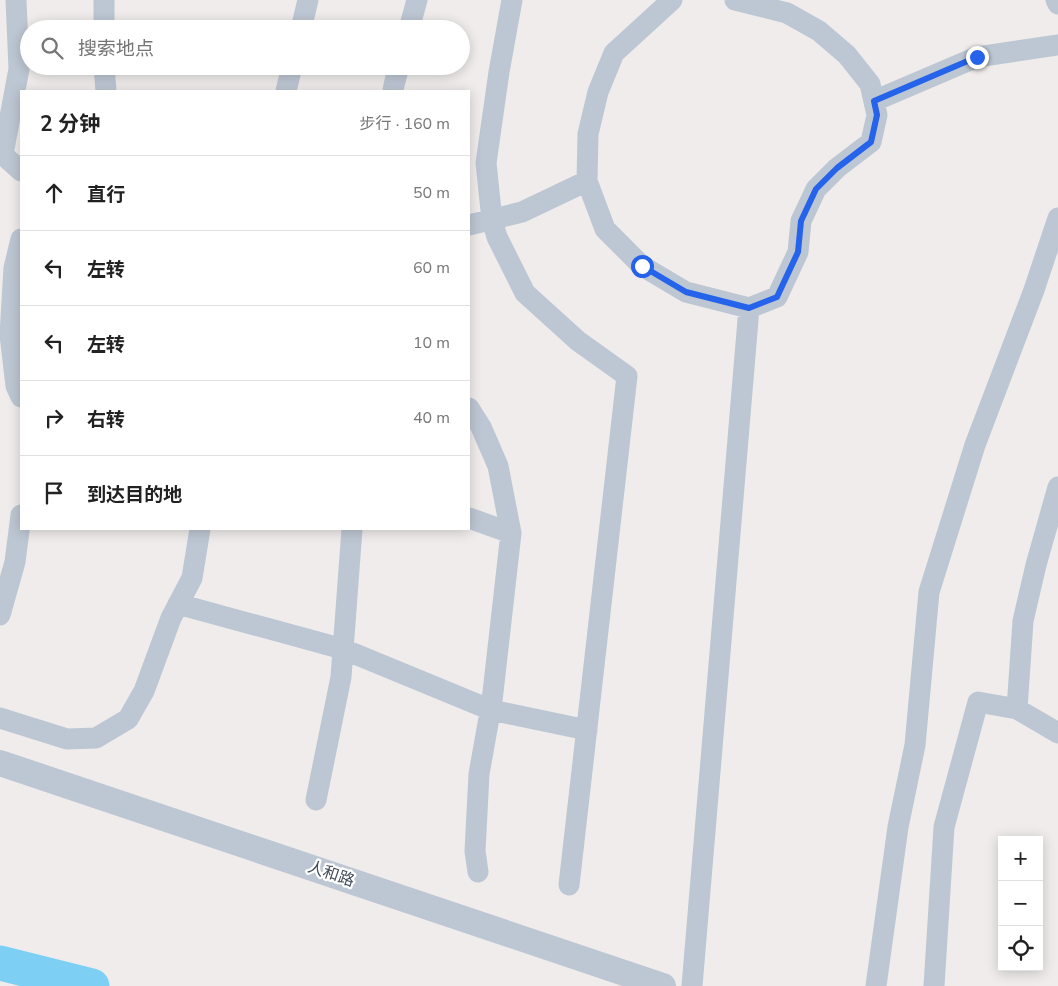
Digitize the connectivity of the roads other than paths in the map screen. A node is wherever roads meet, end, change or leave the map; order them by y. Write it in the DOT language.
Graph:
graph roads {
  1 [pos="16,0"];
  2 [pos="104,0"];
  3 [pos="308,0"];
  4 [pos="417,0"];
  5 [pos="512,0"];
  6 [pos="672,0"];
  7 [pos="735,0"];
  8 [pos="1056,0"];
  9 [pos="1058,4"];
  10 [pos="104,20"];
  11 [pos="303,20"];
  12 [pos="411,20"];
  13 [pos="1058,45"];
  14 [pos="105,75"];
  15 [pos="290,75"];
  16 [pos="397,75"];
  17 [pos="106,90"];
  18 [pos="286,90"];
  19 [pos="393,90"];
  20 [pos="874,101"];
  21 [pos="2,153"];
  22 [pos="20,169"];
  23 [pos="587,181"];
  24 [pos="1058,218"];
  25 [pos="492,220"];
  26 [pos="470,225"];
  27 [pos="20,243"];
  28 [pos="749,308"];
  29 [pos="20,395"];
  30 [pos="470,410"];
  31 [pos="1058,487"];
  32 [pos="470,518"];
  33 [pos="20,523"];
  34 [pos="200,530"];
  35 [pos="352,530"];
  36 [pos="511,533"];
  37 [pos="178,604"];
  38 [pos="0,615"];
  39 [pos="343,649"];
  40 [pos="1016,709"];
  41 [pos="491,710"];
  42 [pos="0,718"];
  43 [pos="587,730"];
  44 [pos="1058,733"];
  45 [pos="0,763"];
  46 [pos="316,800"];
  47 [pos="478,872"];
  48 [pos="569,885"];
  49 [pos="663,986"];
  50 [pos="692,986"];
  51 [pos="876,986"];
  52 [pos="934,986"];
  1 -- 21 [label="street"];
  2 -- 10 [label="street"];
  3 -- 11 [label="street"];
  4 -- 12 [label="street"];
  5 -- 25 [label="street"];
  6 -- 23 [label="street"];
  7 -- 20 [label="street"];
  8 -- 9 [label="street"];
  13 -- 20 [label="street"];
  14 -- 17 [label="street"];
  15 -- 18 [label="street"];
  16 -- 19 [label="street"];
  20 -- 28 [label="street"];
  21 -- 22 [label="street"];
  23 -- 25 [label="street"];
  23 -- 28 [label="street"];
  24 -- 51 [label="street"];
  25 -- 26 [label="street"];
  25 -- 43 [label="street"];
  27 -- 29 [label="street"];
  28 -- 50 [label="street"];
  30 -- 36 [label="street"];
  31 -- 40 [label="street"];
  32 -- 36 [label="street"];
  33 -- 38 [label="street"];
  34 -- 37 [label="street"];
  35 -- 39 [label="street"];
  36 -- 41 [label="street"];
  37 -- 39 [label="street"];
  37 -- 42 [label="street"];
  39 -- 41 [label="street"];
  39 -- 46 [label="street"];
  40 -- 44 [label="street"];
  40 -- 52 [label="street"];
  41 -- 43 [label="street"];
  41 -- 47 [label="street"];
  43 -- 48 [label="street"];
  45 -- 49 [label="street, 人和路"];
}
